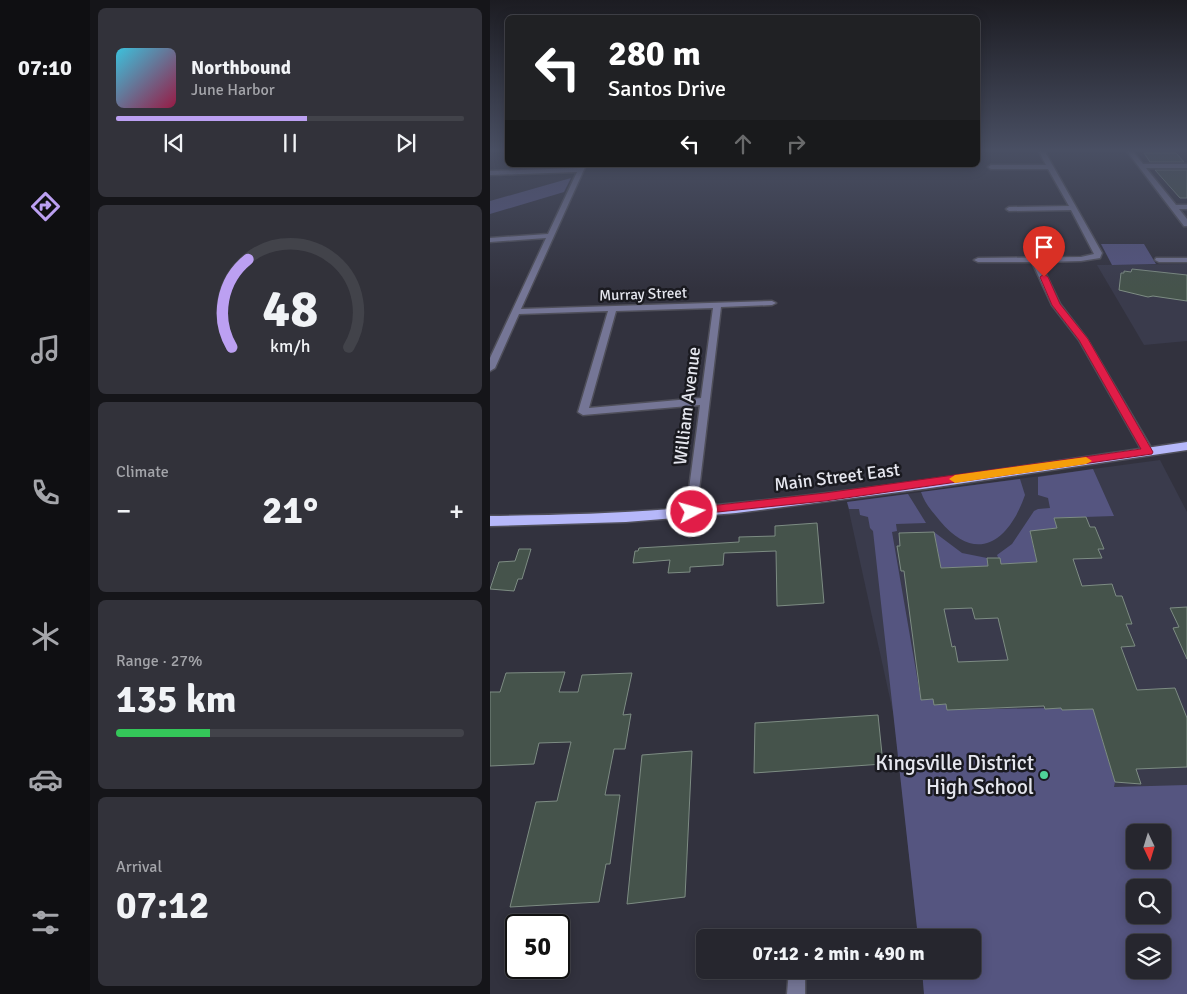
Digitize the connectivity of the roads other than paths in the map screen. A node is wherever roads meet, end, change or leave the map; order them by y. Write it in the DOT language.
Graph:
graph roads {
  1 [pos="568,196"];
  2 [pos="1066,196"];
  3 [pos="1165,196"];
  4 [pos="1174,207"];
  5 [pos="1187,207"];
  6 [pos="1072,208"];
  7 [pos="1009,209"];
  8 [pos="1187,224"];
  9 [pos="550,236"];
  10 [pos="490,240"];
  11 [pos="1035,259"];
  12 [pos="978,260"];
  13 [pos="1159,260"];
  14 [pos="1187,260"];
  15 [pos="772,303"];
  16 [pos="717,305"];
  17 [pos="613,308"];
  18 [pos="515,312"];
  19 [pos="490,368"];
  20 [pos="706,401"];
  21 [pos="1187,446"];
  22 [pos="1148,452"];
  23 [pos="692,512"];
  24 [pos="490,521"];
  25 [pos="797,979"];
  26 [pos="796,994"];
  1 -- 9 [label="street"];
  2 -- 6 [label="street"];
  3 -- 4 [label="street"];
  4 -- 5 [label="street"];
  4 -- 8 [label="street"];
  6 -- 7 [label="street"];
  6 -- 11 [label="street"];
  9 -- 10 [label="street"];
  9 -- 18 [label="street"];
  11 -- 12 [label="street"];
  11 -- 22 [label="street"];
  13 -- 14 [label="street"];
  15 -- 16 [label="street, Murray Street"];
  16 -- 17 [label="street, Murray Street"];
  16 -- 20 [label="street, William Avenue"];
  17 -- 18 [label="street, Murray Street"];
  17 -- 20 [label="street"];
  18 -- 19 [label="street"];
  20 -- 23 [label="street, William Avenue"];
  21 -- 22 [label="main road, Main Street East"];
  22 -- 23 [label="main road, Main Street East"];
  23 -- 24 [label="main road, Main Street East"];
  25 -- 26 [label="street"];
}
